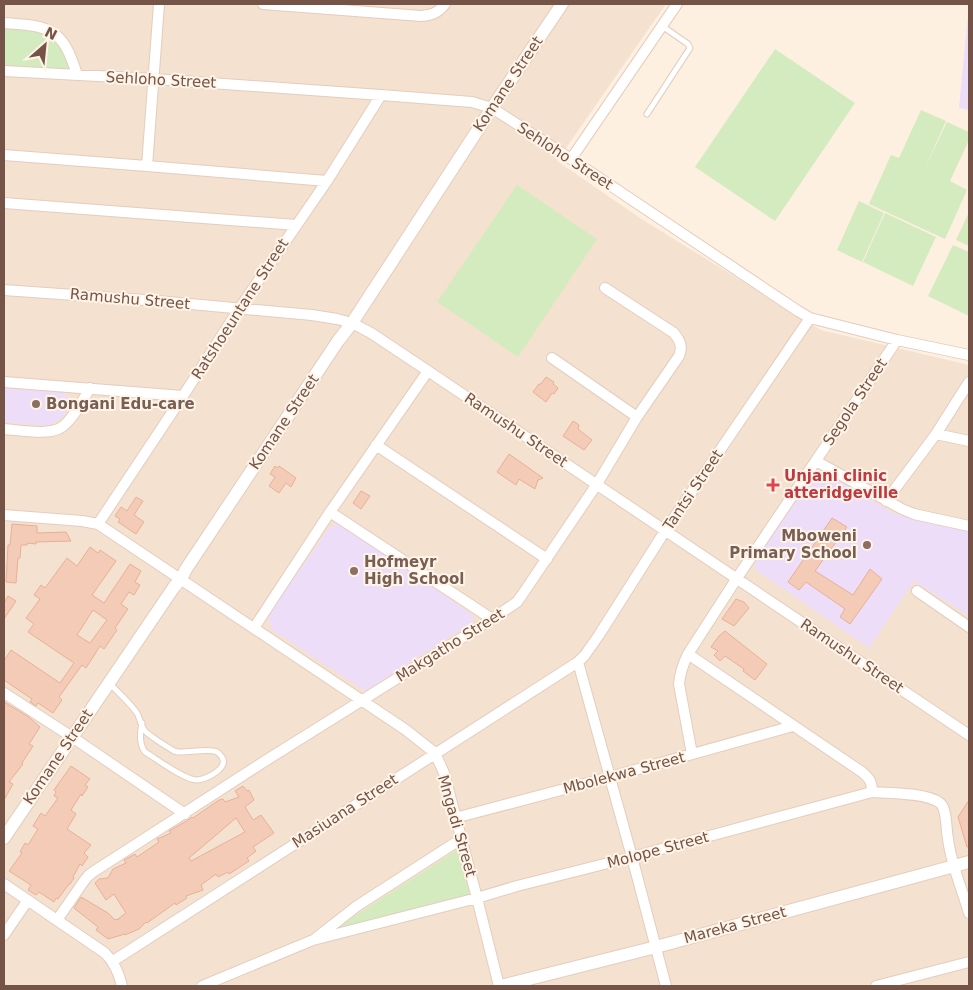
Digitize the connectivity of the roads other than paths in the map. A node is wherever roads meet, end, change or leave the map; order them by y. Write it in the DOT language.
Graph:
graph roads {
  1 [pos="159,4"];
  2 [pos="263,4"];
  3 [pos="445,4"];
  4 [pos="562,4"];
  5 [pos="677,4"];
  6 [pos="4,23"];
  7 [pos="662,26"];
  8 [pos="4,71"];
  9 [pos="77,76"];
  10 [pos="154,79"];
  11 [pos="381,95"];
  12 [pos="492,108"];
  13 [pos="647,114"];
  14 [pos="4,155"];
  15 [pos="571,159"];
  16 [pos="148,166"];
  17 [pos="326,181"];
  18 [pos="4,203"];
  19 [pos="296,225"];
  20 [pos="605,288"];
  21 [pos="4,290"];
  22 [pos="239,309"];
  23 [pos="810,318"];
  24 [pos="352,322"];
  25 [pos="897,340"];
  26 [pos="969,355"];
  27 [pos="552,358"];
  28 [pos="428,371"];
  29 [pos="4,382"];
  30 [pos="969,382"];
  31 [pos="90,388"];
  32 [pos="184,396"];
  33 [pos="637,417"];
  34 [pos="4,429"];
  35 [pos="936,434"];
  36 [pos="969,441"];
  37 [pos="376,445"];
  38 [pos="816,461"];
  39 [pos="597,484"];
  40 [pos="886,501"];
  41 [pos="330,512"];
  42 [pos="4,515"];
  43 [pos="98,524"];
  44 [pos="969,526"];
  45 [pos="665,531"];
  46 [pos="547,559"];
  47 [pos="737,578"];
  48 [pos="181,579"];
  49 [pos="917,591"];
  50 [pos="492,619"];
  51 [pos="969,627"];
  52 [pos="254,628"];
  53 [pos="688,654"];
  54 [pos="578,662"];
  55 [pos="108,682"];
  56 [pos="4,693"];
  57 [pos="362,700"];
  58 [pos="142,723"];
  59 [pos="793,726"];
  60 [pos="969,735"];
  61 [pos="72,737"];
  62 [pos="435,753"];
  63 [pos="692,754"];
  64 [pos="610,777"];
  65 [pos="872,792"];
  66 [pos="185,814"];
  67 [pos="455,818"];
  68 [pos="4,838"];
  69 [pos="461,839"];
  70 [pos="632,857"];
  71 [pos="969,862"];
  72 [pos="954,866"];
  73 [pos="4,884"];
  74 [pos="477,898"];
  75 [pos="28,900"];
  76 [pos="969,913"];
  77 [pos="57,920"];
  78 [pos="4,935"];
  79 [pos="313,940"];
  80 [pos="656,947"];
  81 [pos="113,961"];
  82 [pos="969,962"];
  83 [pos="122,986"];
  84 [pos="202,986"];
  85 [pos="500,986"];
  86 [pos="666,986"];
  87 [pos="876,986"];
  1 -- 10 [label="street"];
  2 -- 3 [label="street"];
  4 -- 12 [label="street, Komane Street"];
  5 -- 7 [label="street"];
  6 -- 9 [label="street"];
  7 -- 13 [label="lane"];
  7 -- 15 [label="street"];
  8 -- 9 [label="street, Sehloho Street"];
  9 -- 10 [label="street, Sehloho Street"];
  10 -- 11 [label="street, Sehloho Street"];
  10 -- 16 [label="street"];
  11 -- 12 [label="street, Sehloho Street"];
  11 -- 17 [label="street, Ratshoeuntane Street"];
  12 -- 15 [label="street, Sehloho Street"];
  12 -- 24 [label="street, Komane Street"];
  14 -- 16 [label="street"];
  15 -- 23 [label="street, Sehloho Street"];
  16 -- 17 [label="street"];
  17 -- 19 [label="street, Ratshoeuntane Street"];
  18 -- 19 [label="street"];
  19 -- 22 [label="street, Ratshoeuntane Street"];
  20 -- 33 [label="street, Makgatho Street"];
  21 -- 22 [label="street, Ramushu Street"];
  22 -- 24 [label="street, Ramushu Street"];
  22 -- 32 [label="street, Ratshoeuntane Street"];
  23 -- 25 [label="street, Sehloho Street"];
  23 -- 45 [label="street, Tantsi Street"];
  24 -- 28 [label="street, Ramushu Street"];
  24 -- 48 [label="street, Komane Street"];
  25 -- 26 [label="street, Sehloho Street"];
  25 -- 38 [label="street, Segola Street"];
  27 -- 33 [label="street"];
  28 -- 37 [label="street"];
  28 -- 39 [label="street, Ramushu Street"];
  29 -- 31 [label="street"];
  30 -- 35 [label="street"];
  31 -- 32 [label="street"];
  31 -- 34 [label="street"];
  32 -- 43 [label="street, Ratshoeuntane Street"];
  33 -- 39 [label="street, Makgatho Street"];
  35 -- 36 [label="street"];
  35 -- 40 [label="street"];
  37 -- 41 [label="street"];
  37 -- 46 [label="street"];
  38 -- 40 [label="street"];
  38 -- 47 [label="street, Segola Street"];
  39 -- 45 [label="street, Ramushu Street"];
  39 -- 46 [label="street, Makgatho Street"];
  40 -- 44 [label="street"];
  41 -- 50 [label="street"];
  41 -- 52 [label="street"];
  42 -- 43 [label="street"];
  43 -- 48 [label="street, Mngadi Street"];
  45 -- 47 [label="street, Ramushu Street"];
  45 -- 54 [label="street, Tantsi Street"];
  46 -- 50 [label="street, Makgatho Street"];
  47 -- 53 [label="street, Segola Street"];
  47 -- 60 [label="street, Ramushu Street"];
  48 -- 52 [label="street, Mngadi Street"];
  48 -- 55 [label="street, Komane Street"];
  49 -- 51 [label="street"];
  50 -- 57 [label="street, Makgatho Street"];
  52 -- 57 [label="street, Mngadi Street"];
  53 -- 59 [label="street"];
  53 -- 63 [label="street, Segola Street"];
  54 -- 62 [label="street, Masiuana Street"];
  54 -- 64 [label="street"];
  55 -- 58 [label="lane"];
  55 -- 61 [label="street, Komane Street"];
  56 -- 61 [label="street"];
  57 -- 62 [label="street, Mngadi Street"];
  57 -- 66 [label="street, Makgatho Street"];
  58 -- 58 [label="lane"];
  59 -- 63 [label="street, Mbolekwa Street"];
  59 -- 65 [label="street"];
  61 -- 66 [label="street"];
  61 -- 68 [label="street, Komane Street"];
  62 -- 67 [label="street, Mngadi Street"];
  62 -- 81 [label="street, Masiuana Street"];
  63 -- 64 [label="street, Mbolekwa Street"];
  64 -- 67 [label="street, Mbolekwa Street"];
  64 -- 70 [label="street"];
  65 -- 70 [label="street, Molope Street"];
  65 -- 72 [label="street, Molope Street"];
  66 -- 77 [label="street, Makgatho Street"];
  67 -- 69 [label="street, Mngadi Street"];
  69 -- 74 [label="street, Mngadi Street"];
  69 -- 79 [label="street, Molope Street"];
  70 -- 74 [label="street, Molope Street"];
  70 -- 80 [label="street"];
  71 -- 72 [label="street, Mareka Street"];
  72 -- 76 [label="street"];
  72 -- 80 [label="street, Mareka Street"];
  73 -- 75 [label="street"];
  74 -- 79 [label="street, Molope Street"];
  74 -- 85 [label="street, Mngadi Street"];
  75 -- 77 [label="street"];
  75 -- 78 [label="street"];
  77 -- 81 [label="street"];
  79 -- 84 [label="street, Molope Street"];
  80 -- 85 [label="street, Mareka Street"];
  80 -- 86 [label="street"];
  81 -- 83 [label="street"];
  82 -- 87 [label="street"];
}
